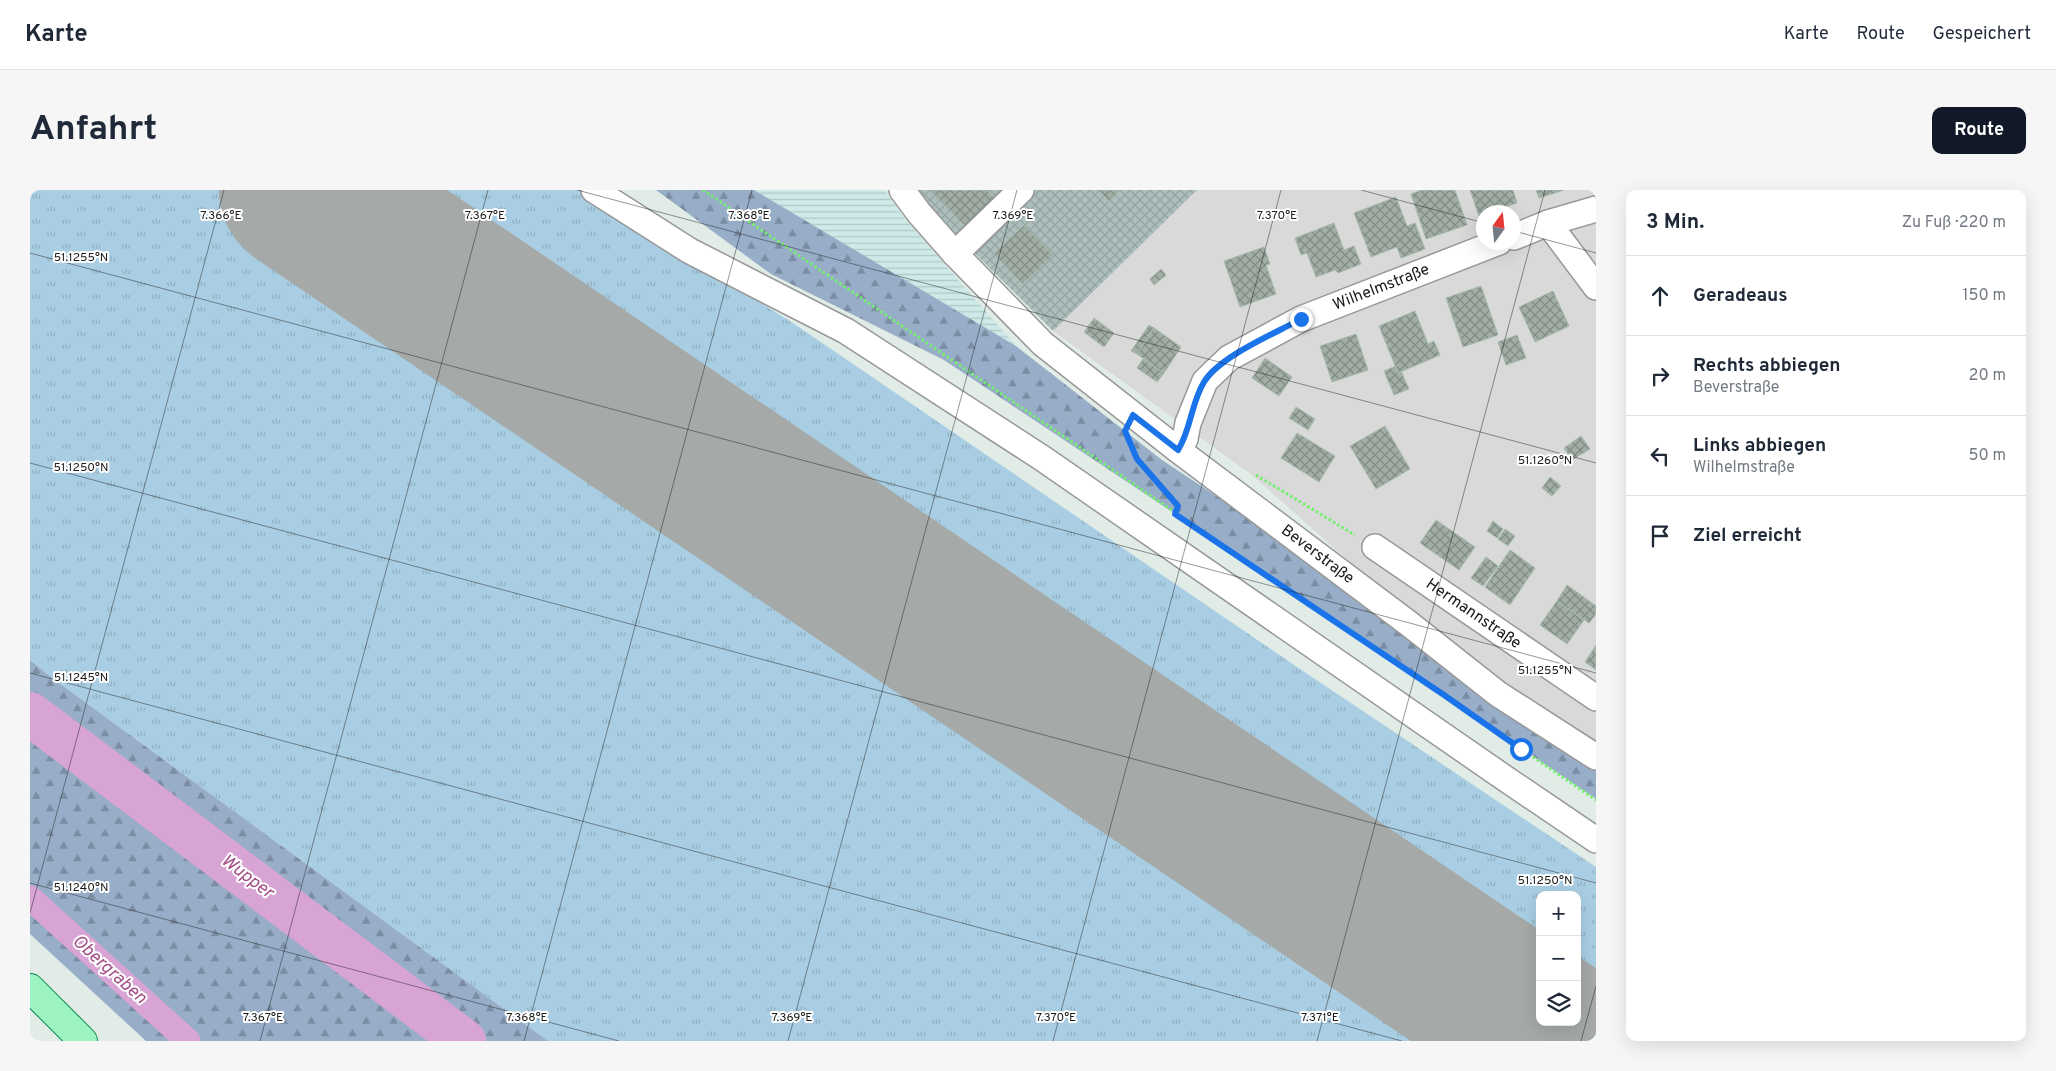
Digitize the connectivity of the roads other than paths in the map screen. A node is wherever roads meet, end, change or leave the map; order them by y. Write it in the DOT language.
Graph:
graph roads {
  1 [pos="594,190"];
  2 [pos="902,190"];
  3 [pos="1021,190"];
  4 [pos="1596,209"];
  5 [pos="1548,223"];
  6 [pos="1521,234"];
  7 [pos="1478,250"];
  8 [pos="955,254"];
  9 [pos="1596,287"];
  10 [pos="1178,450"];
  11 [pos="1375,547"];
  12 [pos="1596,698"];
  13 [pos="1596,757"];
  14 [pos="1596,840"];
  15 [pos="30,988"];
  16 [pos="83,1041"];
  1 -- 14 [label="street"];
  2 -- 8 [label="street, Beverstraße"];
  3 -- 8 [label="street"];
  4 -- 5 [label="street"];
  5 -- 6 [label="street"];
  5 -- 9 [label="street"];
  7 -- 10 [label="street, Wilhelmstraße"];
  8 -- 10 [label="street, Beverstraße"];
  10 -- 13 [label="street, Beverstraße"];
  11 -- 12 [label="street, Hermannstraße"];
  15 -- 16 [label="main road"];
}
